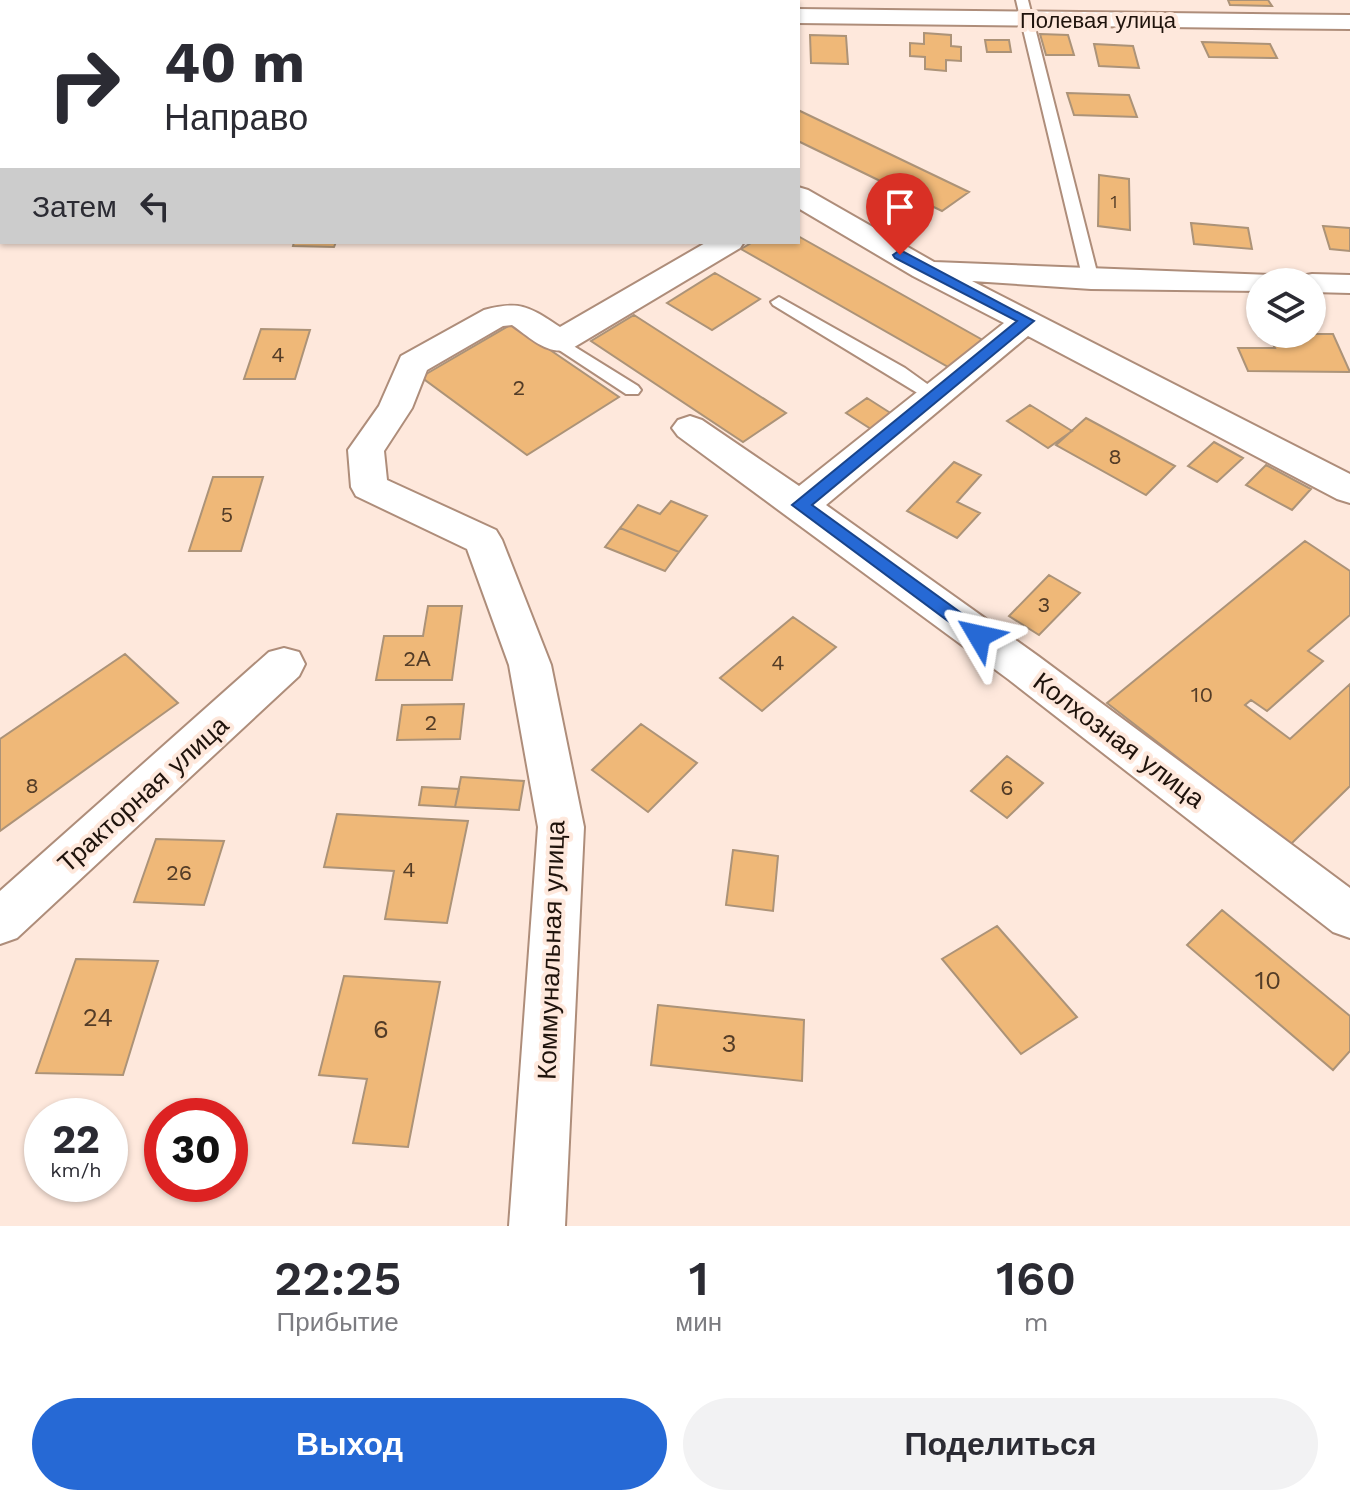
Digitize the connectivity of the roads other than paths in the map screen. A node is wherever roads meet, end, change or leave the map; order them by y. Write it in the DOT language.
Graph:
graph roads {
  1 [pos="1024,10"];
  2 [pos="800,16"];
  3 [pos="1350,22"];
  4 [pos="800,199"];
  5 [pos="726,244"];
  6 [pos="924,269"];
  7 [pos="1091,280"];
  8 [pos="1246,282"];
  9 [pos="1326,283"];
  10 [pos="1350,284"];
  11 [pos="779,302"];
  12 [pos="1027,321"];
  13 [pos="559,342"];
  14 [pos="632,390"];
  15 [pos="935,396"];
  16 [pos="690,428"];
  17 [pos="1350,490"];
  18 [pos="801,505"];
  19 [pos="284,664"];
  20 [pos="1350,916"];
  21 [pos="0,922"];
  22 [pos="537,1226"];
  1 -- 2 [label="street, Полевая улица"];
  1 -- 3 [label="street, Полевая улица"];
  1 -- 7 [label="lane"];
  4 -- 6 [label="street"];
  5 -- 13 [label="street"];
  6 -- 7 [label="street"];
  6 -- 12 [label="street"];
  7 -- 8 [label="street"];
  9 -- 10 [label="street"];
  11 -- 15 [label="lane"];
  12 -- 15 [label="street"];
  12 -- 17 [label="street"];
  13 -- 14 [label="lane"];
  13 -- 22 [label="street, Коммунальная улица"];
  15 -- 18 [label="street"];
  16 -- 18 [label="street, Колхозная улица"];
  18 -- 20 [label="street, Колхозная улица"];
  19 -- 21 [label="street, Тракторная улица"];
}
